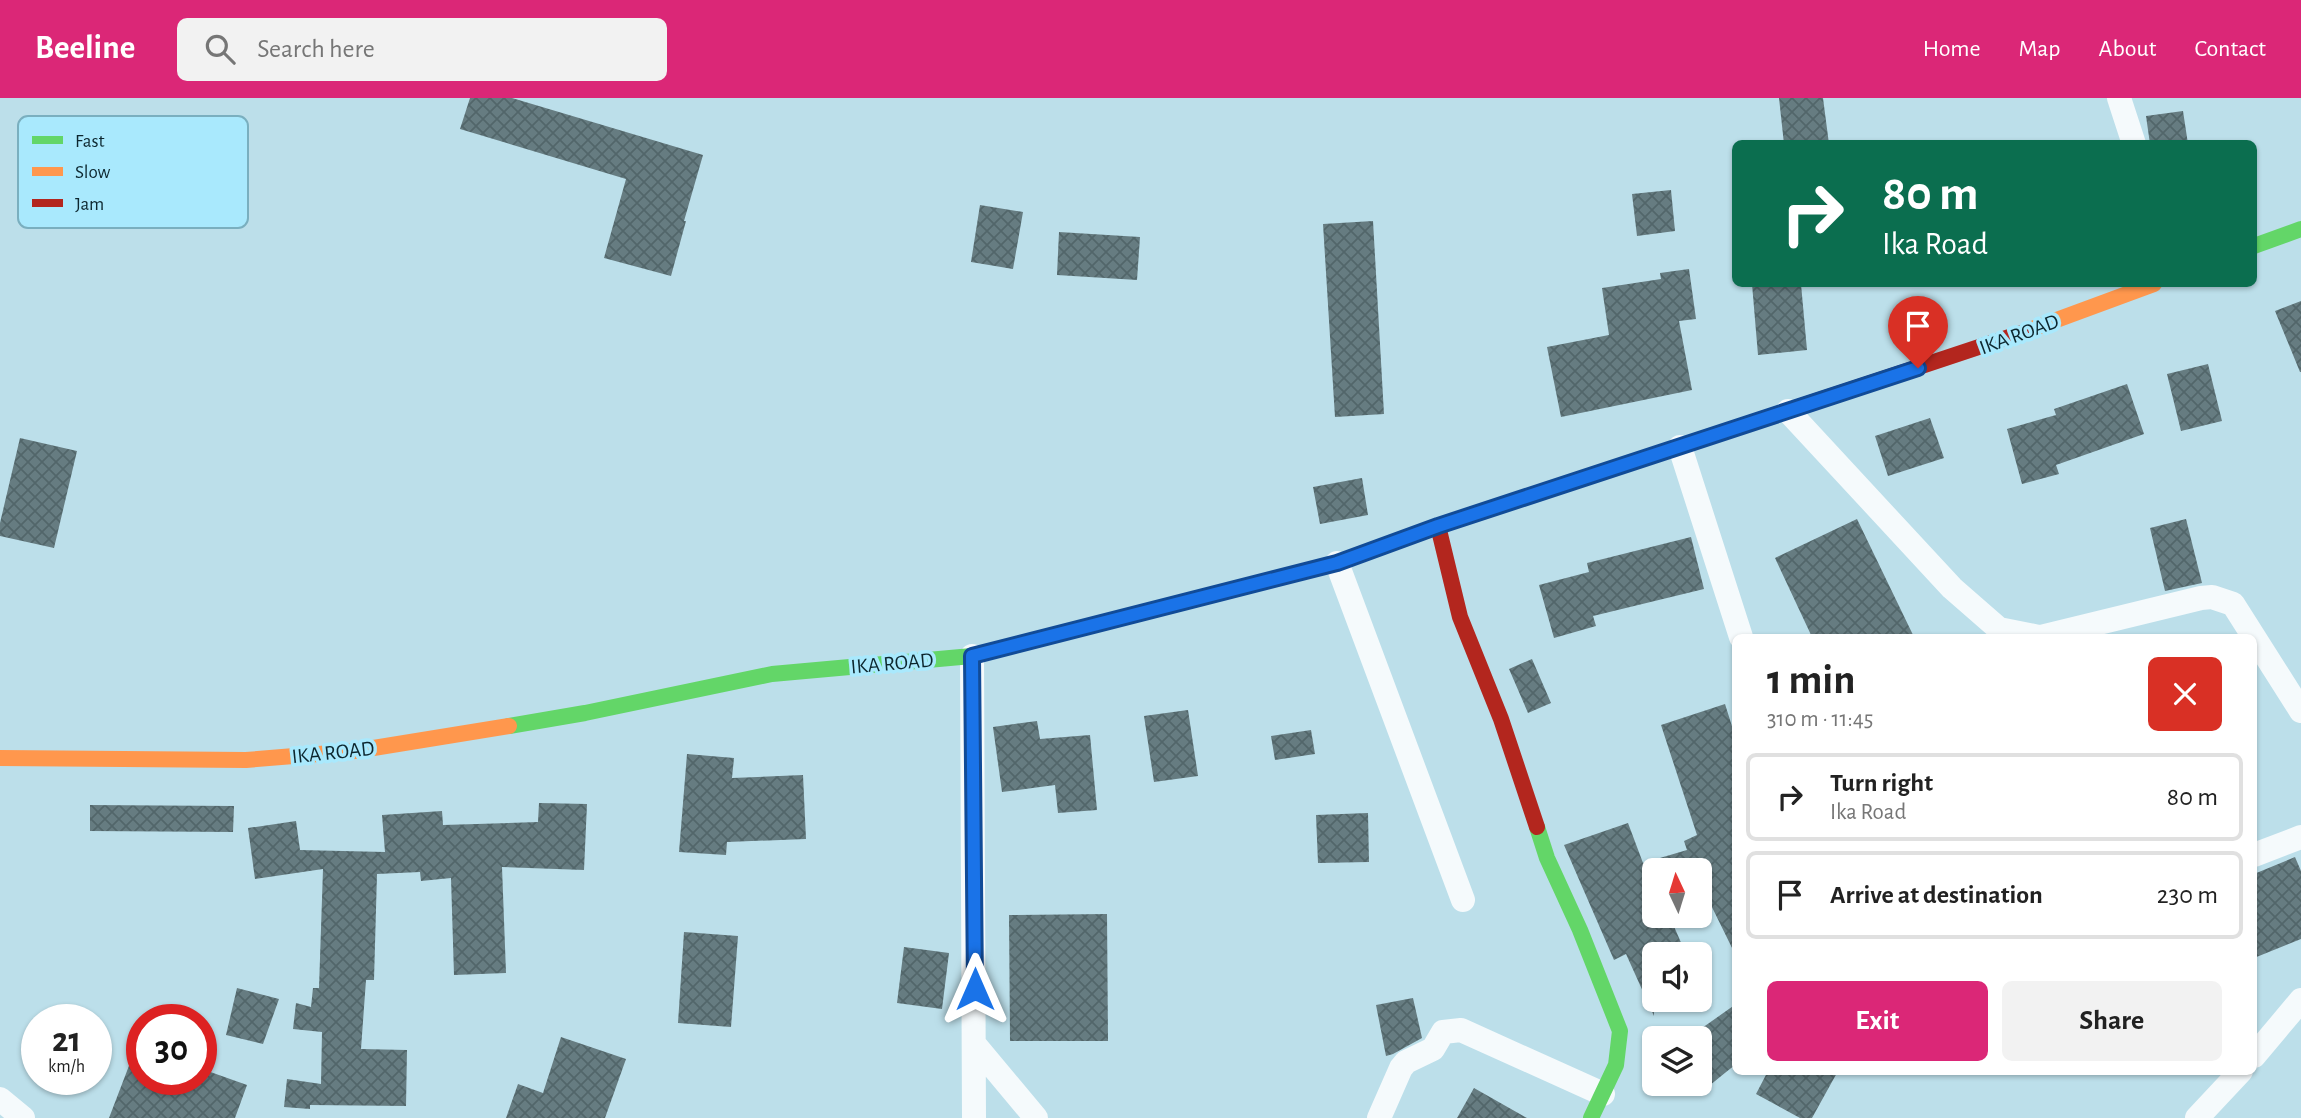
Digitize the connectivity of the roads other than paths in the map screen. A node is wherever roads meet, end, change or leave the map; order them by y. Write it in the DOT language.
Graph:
graph roads {
  1 [pos="2119,98"];
  2 [pos="2133,140"];
  3 [pos="2301,229"];
  4 [pos="2257,245"];
  5 [pos="2146,287"];
  6 [pos="1788,411"];
  7 [pos="1680,447"];
  8 [pos="1438,526"];
  9 [pos="1337,563"];
  10 [pos="1740,634"];
  11 [pos="2025,634"];
  12 [pos="2052,634"];
  13 [pos="2252,634"];
  14 [pos="2257,641"];
  15 [pos="972,656"];
  16 [pos="2301,710"];
  17 [pos="0,758"];
  18 [pos="2301,837"];
  19 [pos="2257,854"];
  20 [pos="1464,900"];
  21 [pos="2301,1000"];
  22 [pos="975,1045"];
  23 [pos="2257,1052"];
  24 [pos="2237,1075"];
  25 [pos="1603,1094"];
  26 [pos="0,1099"];
  27 [pos="23,1118"];
  28 [pos="974,1118"];
  29 [pos="1036,1118"];
  30 [pos="1380,1118"];
  31 [pos="1591,1118"];
  32 [pos="2197,1118"];
  1 -- 2 [label="street"];
  3 -- 4 [label="street"];
  5 -- 6 [label="street, IKA ROAD"];
  6 -- 7 [label="street, IKA ROAD"];
  6 -- 11 [label="street"];
  7 -- 8 [label="street, IKA ROAD"];
  7 -- 10 [label="street"];
  8 -- 9 [label="street, IKA ROAD"];
  8 -- 25 [label="street"];
  9 -- 15 [label="street, IKA ROAD"];
  9 -- 20 [label="street"];
  12 -- 13 [label="street"];
  14 -- 16 [label="street"];
  15 -- 17 [label="street, IKA ROAD"];
  15 -- 22 [label="street"];
  18 -- 19 [label="street"];
  21 -- 23 [label="street"];
  22 -- 28 [label="street"];
  22 -- 29 [label="street"];
  24 -- 32 [label="street"];
  25 -- 30 [label="street"];
  25 -- 31 [label="street"];
  26 -- 27 [label="street"];
}
